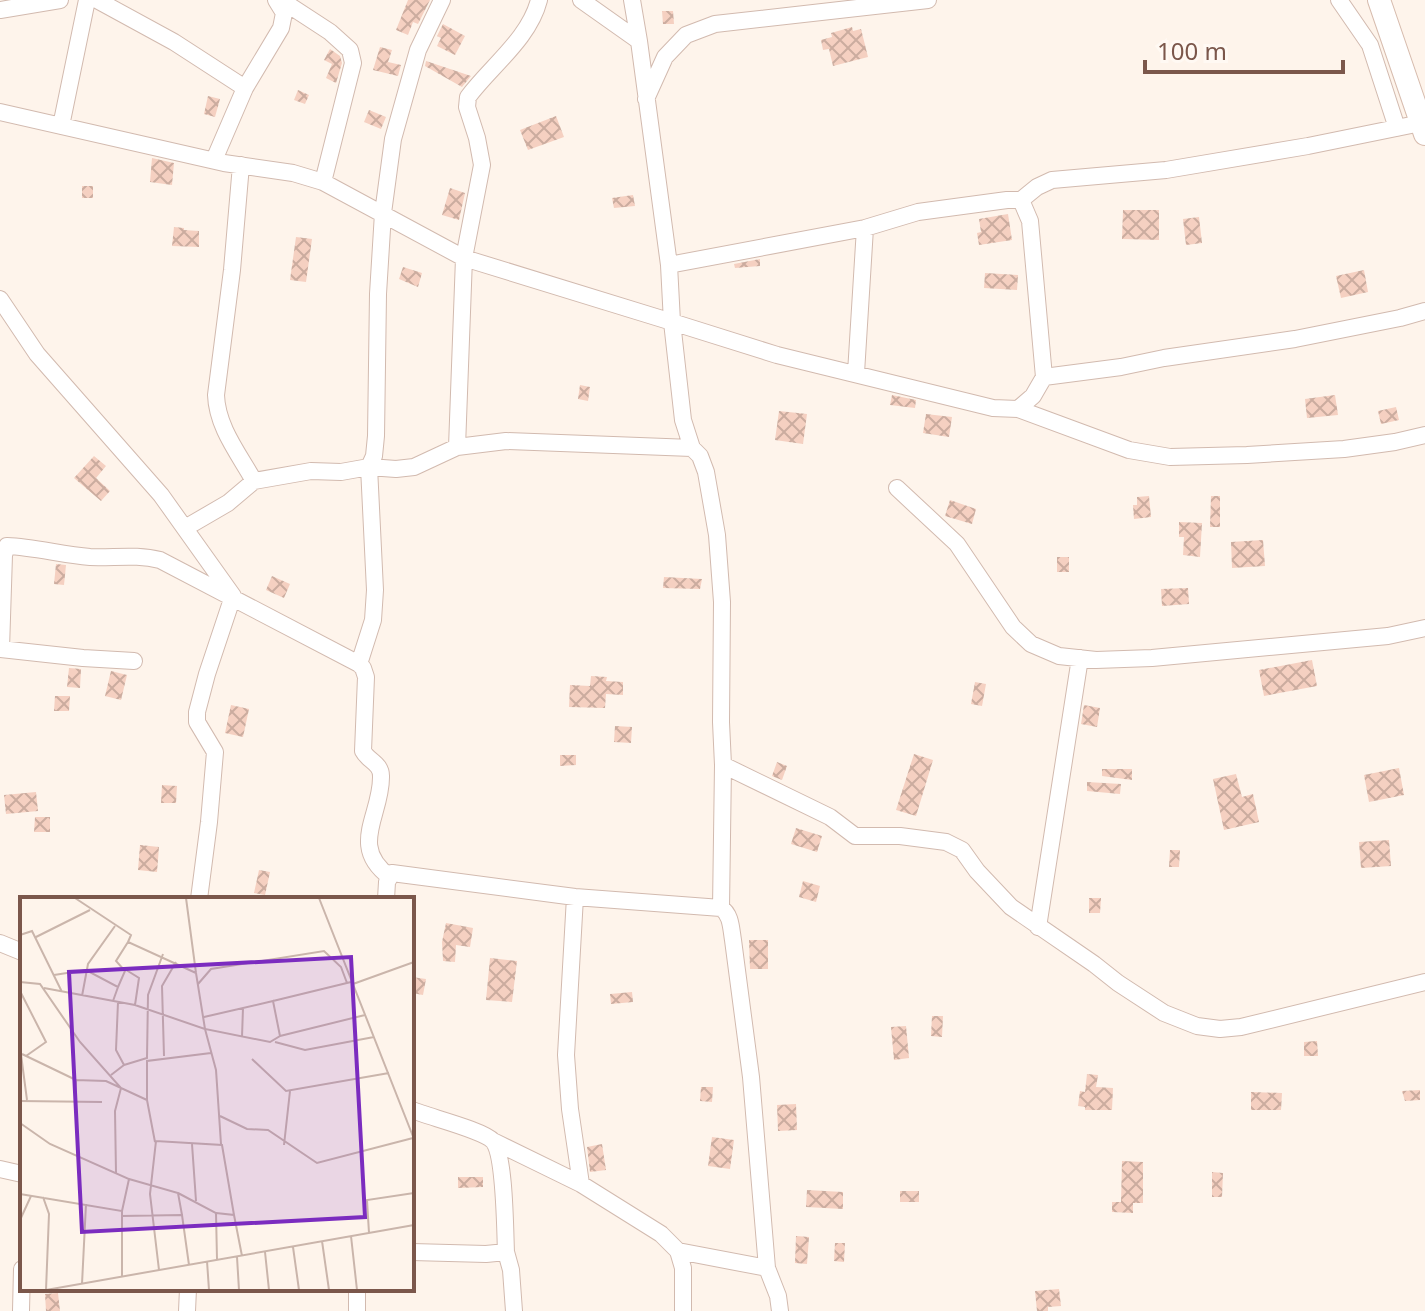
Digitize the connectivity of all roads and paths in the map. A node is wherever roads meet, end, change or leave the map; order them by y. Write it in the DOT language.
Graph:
graph roads {
  1 [pos="60,0"];
  2 [pos="87,0"];
  3 [pos="97,0"];
  4 [pos="278,0"];
  5 [pos="442,0"];
  6 [pos="539,0"];
  7 [pos="581,0"];
  8 [pos="632,0"];
  9 [pos="928,0"];
  10 [pos="1339,0"];
  11 [pos="1379,0"];
  12 [pos="0,10"];
  13 [pos="639,41"];
  14 [pos="245,88"];
  15 [pos="646,99"];
  16 [pos="0,112"];
  17 [pos="61,126"];
  18 [pos="1397,128"];
  19 [pos="1423,129"];
  20 [pos="214,160"];
  21 [pos="241,165"];
  22 [pos="323,182"];
  23 [pos="1021,200"];
  24 [pos="383,213"];
  25 [pos="865,228"];
  26 [pos="464,258"];
  27 [pos="669,265"];
  28 [pos="0,299"];
  29 [pos="1425,311"];
  30 [pos="672,322"];
  31 [pos="856,373"];
  32 [pos="1044,377"];
  33 [pos="1018,409"];
  34 [pos="1425,435"];
  35 [pos="457,447"];
  36 [pos="692,448"];
  37 [pos="369,467"];
  38 [pos="254,481"];
  39 [pos="897,488"];
  40 [pos="185,528"];
  41 [pos="3,543"];
  42 [pos="233,596"];
  43 [pos="1425,628"];
  44 [pos="0,649"];
  45 [pos="1080,658"];
  46 [pos="134,661"];
  47 [pos="359,664"];
  48 [pos="723,765"];
  49 [pos="390,877"];
  50 [pos="199,897"];
  51 [pos="386,897"];
  52 [pos="575,897"];
  53 [pos="721,908"];
  54 [pos="1038,927"];
  55 [pos="0,943"];
  56 [pos="20,951"];
  57 [pos="1425,982"];
  58 [pos="414,1111"];
  59 [pos="493,1141"];
  60 [pos="0,1169"];
  61 [pos="20,1174"];
  62 [pos="581,1184"];
  63 [pos="678,1251"];
  64 [pos="414,1252"];
  65 [pos="506,1252"];
  66 [pos="767,1268"];
  67 [pos="21,1291"];
  68 [pos="188,1291"];
  69 [pos="21,1311"];
  70 [pos="187,1311"];
  71 [pos="514,1311"];
  72 [pos="683,1311"];
  73 [pos="780,1311"];
  1 -- 12 [label="street"];
  2 -- 17 [label="street"];
  3 -- 14 [label="street"];
  4 -- 14 [label="street"];
  4 -- 22 [label="street"];
  5 -- 24 [label="street"];
  6 -- 26 [label="street"];
  7 -- 13 [label="street"];
  8 -- 13 [label="street"];
  9 -- 15 [label="street"];
  10 -- 18 [label="street"];
  11 -- 19 [label="street"];
  13 -- 15 [label="street"];
  14 -- 20 [label="street"];
  15 -- 27 [label="street"];
  16 -- 17 [label="street"];
  17 -- 20 [label="street"];
  18 -- 19 [label="street"];
  18 -- 23 [label="street"];
  20 -- 21 [label="street"];
  21 -- 22 [label="street"];
  21 -- 38 [label="street"];
  22 -- 24 [label="street"];
  23 -- 25 [label="street"];
  23 -- 32 [label="street"];
  24 -- 26 [label="street"];
  24 -- 37 [label="street"];
  25 -- 27 [label="street"];
  25 -- 31 [label="street"];
  26 -- 30 [label="street"];
  26 -- 35 [label="street"];
  27 -- 30 [label="street"];
  28 -- 40 [label="street"];
  29 -- 32 [label="street"];
  30 -- 31 [label="street"];
  30 -- 36 [label="street"];
  31 -- 33 [label="street"];
  32 -- 33 [label="street"];
  33 -- 34 [label="street"];
  35 -- 36 [label="street"];
  35 -- 37 [label="street"];
  36 -- 48 [label="street"];
  37 -- 38 [label="street"];
  37 -- 47 [label="street"];
  38 -- 40 [label="street"];
  39 -- 45 [label="street"];
  40 -- 42 [label="street"];
  41 -- 42 [label="street"];
  41 -- 44 [label="street"];
  42 -- 47 [label="street"];
  42 -- 50 [label="street"];
  43 -- 45 [label="street"];
  44 -- 46 [label="street"];
  45 -- 54 [label="street"];
  47 -- 49 [label="street"];
  48 -- 53 [label="street"];
  48 -- 54 [label="street"];
  49 -- 51 [label="street"];
  49 -- 52 [label="street"];
  52 -- 53 [label="street"];
  52 -- 62 [label="street"];
  53 -- 66 [label="street"];
  54 -- 57 [label="street"];
  55 -- 56 [label="street"];
  58 -- 59 [label="street"];
  59 -- 62 [label="street"];
  59 -- 65 [label="street"];
  60 -- 61 [label="street"];
  62 -- 63 [label="street"];
  63 -- 66 [label="street"];
  63 -- 72 [label="street"];
  64 -- 65 [label="street"];
  65 -- 71 [label="street"];
  66 -- 73 [label="street"];
  67 -- 69 [label="street"];
  68 -- 70 [label="street"];
}
